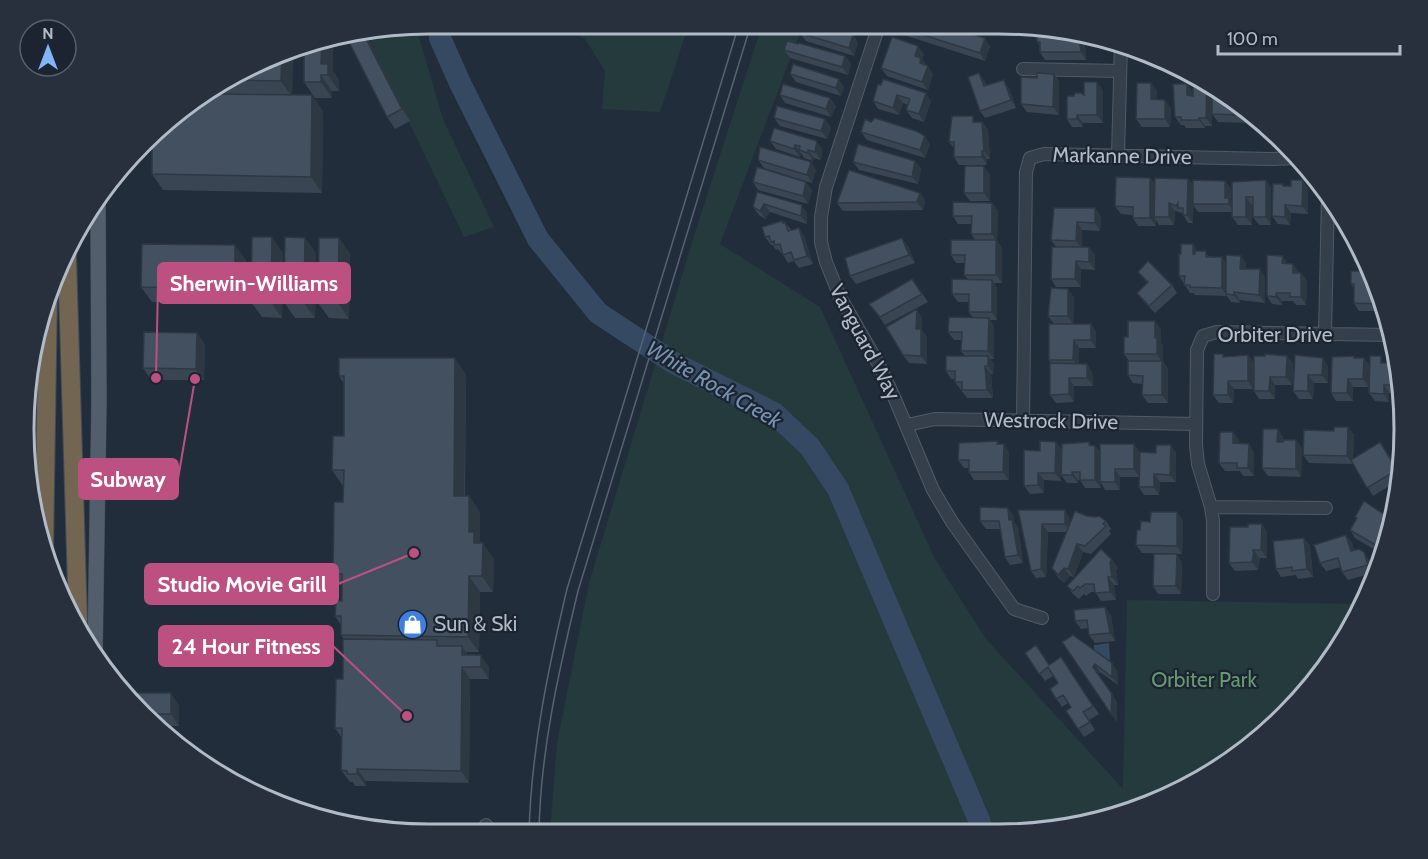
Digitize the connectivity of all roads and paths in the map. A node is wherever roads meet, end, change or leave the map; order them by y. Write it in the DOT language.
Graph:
graph roads {
  1 [pos="876,34"];
  2 [pos="1121,54"];
  3 [pos="1023,69"];
  4 [pos="1120,71"];
  5 [pos="1118,155"];
  6 [pos="1286,158"];
  7 [pos="1329,212"];
  8 [pos="98,215"];
  9 [pos="67,272"];
  10 [pos="47,329"];
  11 [pos="1325,334"];
  12 [pos="1382,335"];
  13 [pos="1023,420"];
  14 [pos="1196,424"];
  15 [pos="906,425"];
  16 [pos="1211,507"];
  17 [pos="1326,508"];
  18 [pos="45,518"];
  19 [pos="1213,594"];
  20 [pos="78,609"];
  21 [pos="1042,618"];
  22 [pos="94,638"];
  1 -- 15 [label="street, Vanguard Way"];
  2 -- 4 [label="street"];
  3 -- 4 [label="street"];
  4 -- 5 [label="street"];
  5 -- 6 [label="street, Markanne Drive"];
  5 -- 13 [label="street, Markanne Drive"];
  7 -- 11 [label="street"];
  8 -- 22 [label="main road"];
  9 -- 20 [label="highway"];
  10 -- 18 [label="highway"];
  11 -- 12 [label="street, Orbiter Drive"];
  11 -- 14 [label="street, Orbiter Drive"];
  13 -- 14 [label="street, Westrock Drive"];
  13 -- 15 [label="street, Westrock Drive"];
  14 -- 16 [label="street, Orbiter Drive"];
  15 -- 21 [label="street, Vanguard Way"];
  16 -- 17 [label="street"];
  16 -- 19 [label="street, Orbiter Drive"];
}
